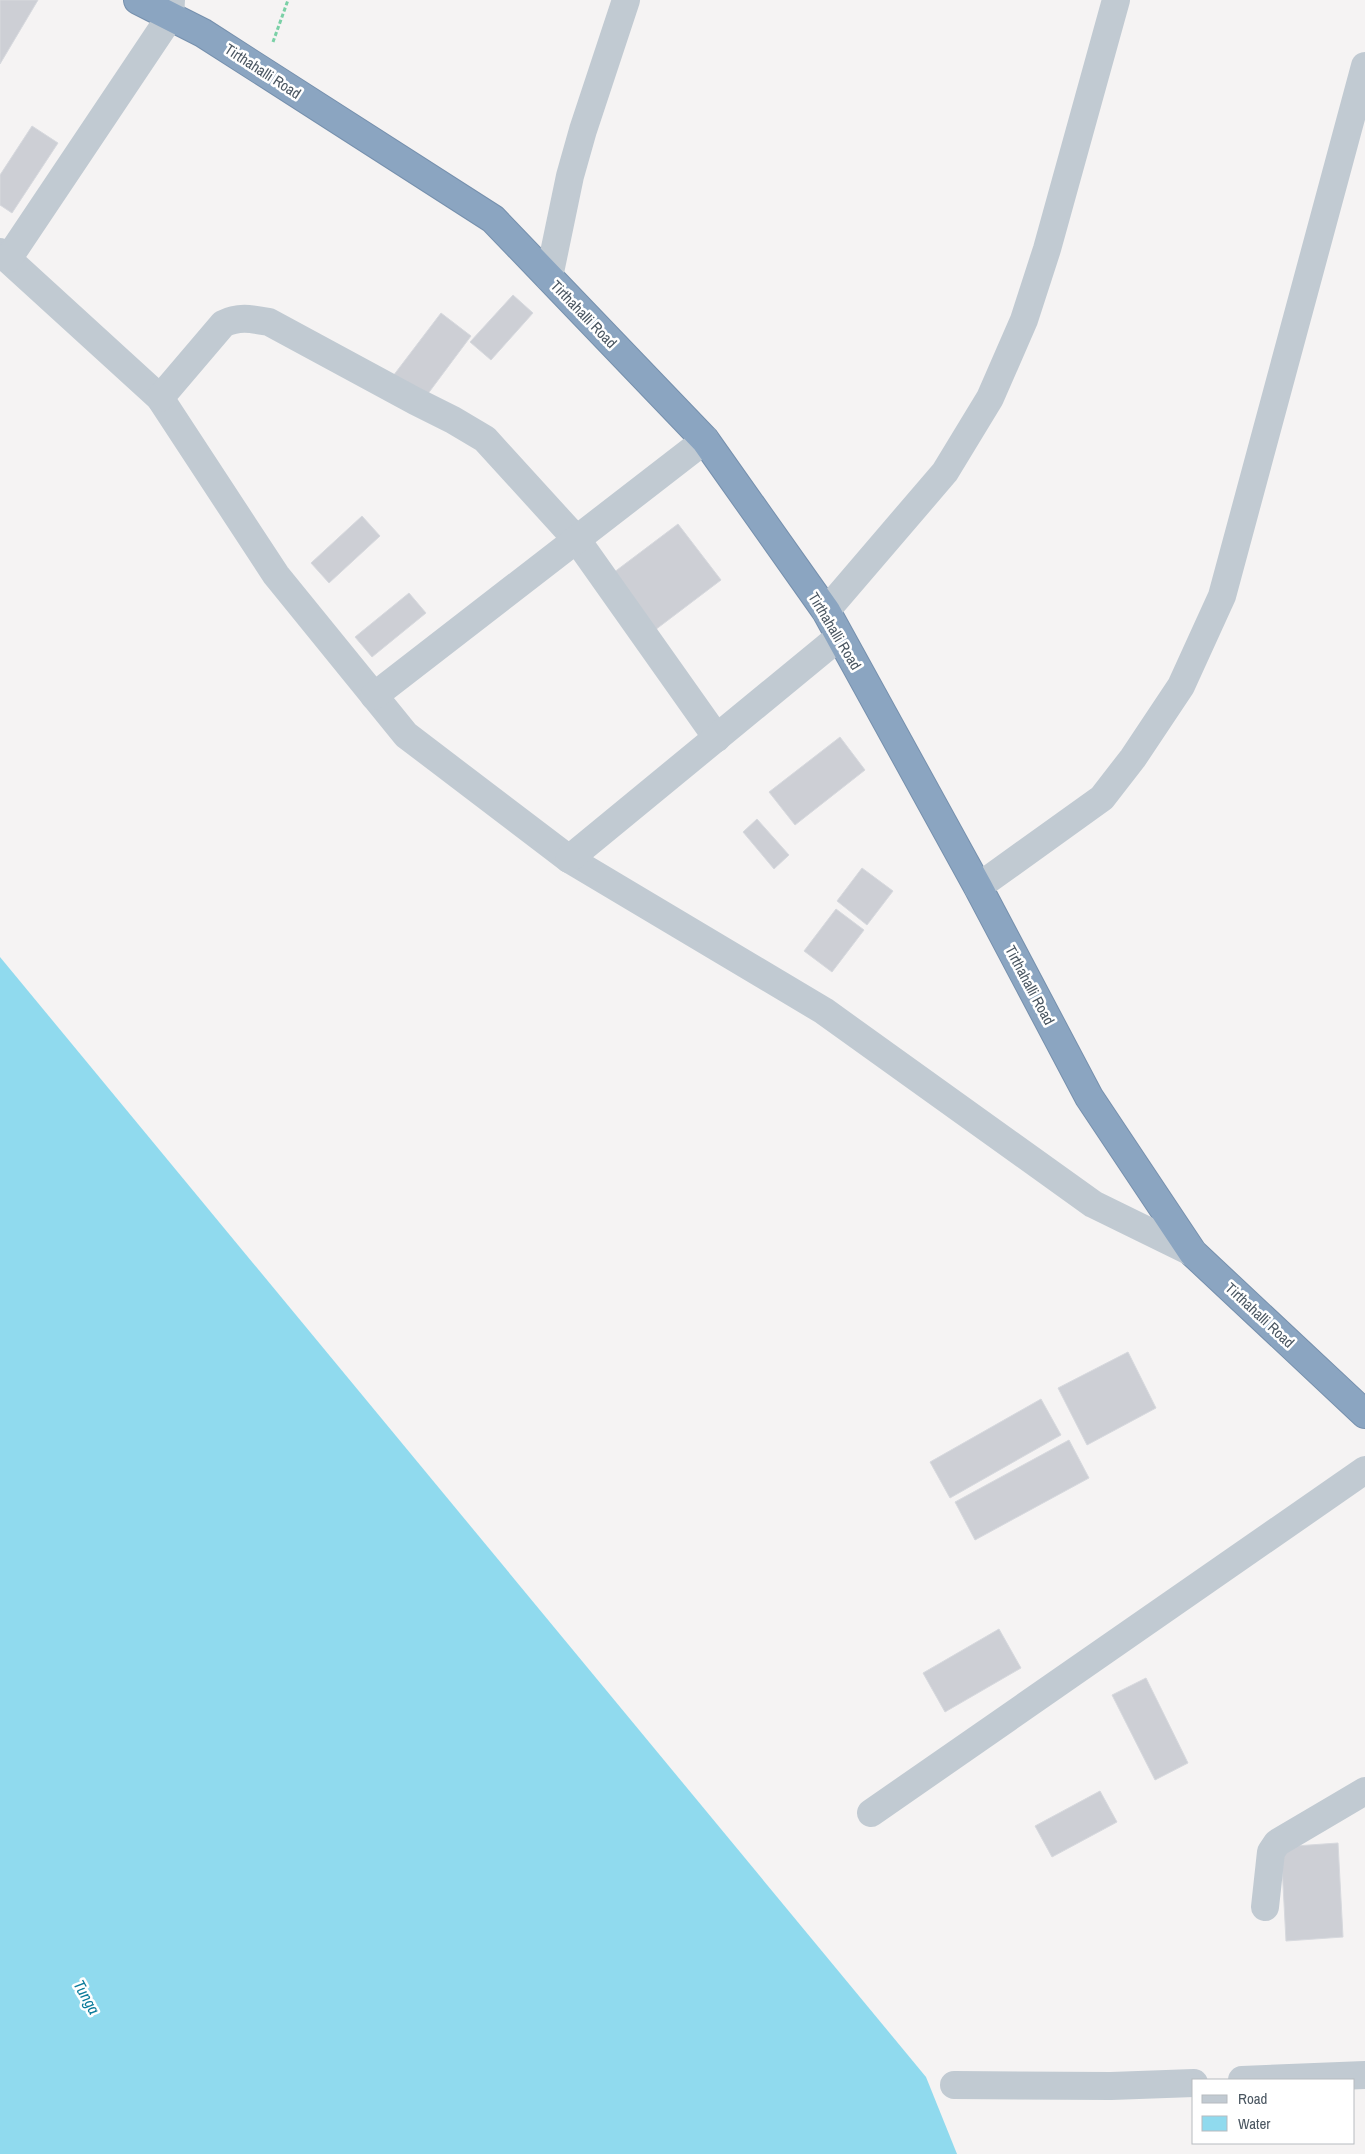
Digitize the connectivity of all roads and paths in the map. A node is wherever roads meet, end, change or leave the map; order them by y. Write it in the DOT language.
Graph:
graph roads {
  1 [pos="138,0"];
  2 [pos="288,0"];
  3 [pos="626,0"];
  4 [pos="1116,0"];
  5 [pos="170,8"];
  6 [pos="1365,66"];
  7 [pos="264,72"];
  8 [pos="4,256"];
  9 [pos="549,277"];
  10 [pos="160,398"];
  11 [pos="705,440"];
  12 [pos="577,540"];
  13 [pos="826,611"];
  14 [pos="840,637"];
  15 [pos="374,696"];
  16 [pos="717,738"];
  17 [pos="569,859"];
  18 [pos="978,887"];
  19 [pos="1193,1253"];
  20 [pos="1365,1414"];
  21 [pos="1365,1470"];
  22 [pos="1365,1791"];
  23 [pos="871,1813"];
  24 [pos="1265,1907"];
  25 [pos="1365,2074"];
  26 [pos="1262,2079"];
  27 [pos="1192,2082"];
  28 [pos="954,2085"];
  1 -- 5 [label="highway, Tirthahalli Road"];
  2 -- 7 [label="path"];
  3 -- 9 [label="street"];
  4 -- 13 [label="street"];
  5 -- 7 [label="highway, Tirthahalli Road"];
  5 -- 8 [label="street"];
  6 -- 18 [label="street"];
  7 -- 9 [label="highway, Tirthahalli Road"];
  8 -- 10 [label="street"];
  9 -- 11 [label="highway, Tirthahalli Road"];
  10 -- 12 [label="street"];
  10 -- 15 [label="street"];
  11 -- 12 [label="street"];
  11 -- 13 [label="highway, Tirthahalli Road"];
  12 -- 15 [label="street"];
  12 -- 16 [label="street"];
  13 -- 14 [label="highway, Tirthahalli Road"];
  14 -- 16 [label="street"];
  14 -- 18 [label="highway, Tirthahalli Road"];
  15 -- 17 [label="street"];
  16 -- 17 [label="street"];
  17 -- 19 [label="street"];
  18 -- 19 [label="highway, Tirthahalli Road"];
  19 -- 20 [label="highway, Tirthahalli Road"];
  21 -- 23 [label="street"];
  22 -- 24 [label="street"];
  25 -- 26 [label="street"];
  27 -- 28 [label="street"];
}
